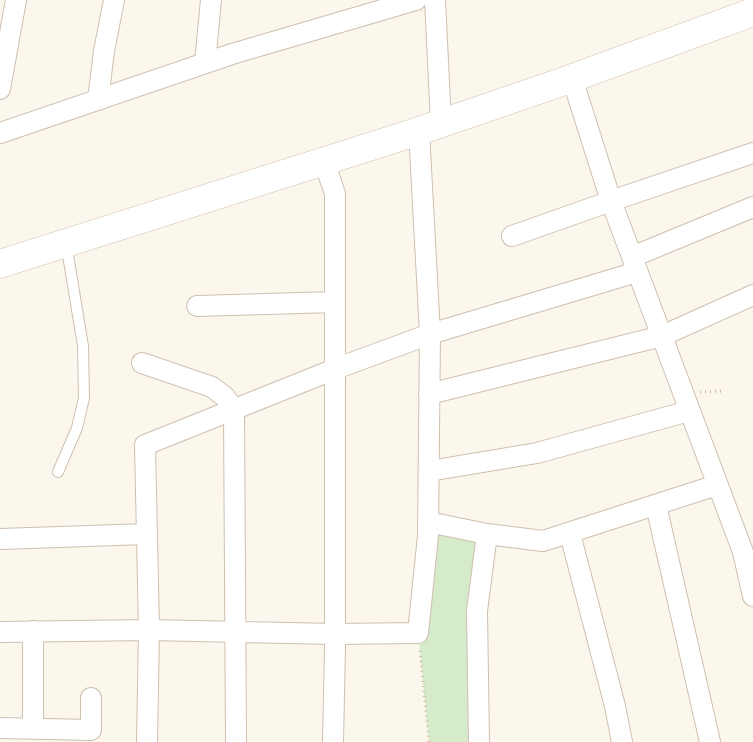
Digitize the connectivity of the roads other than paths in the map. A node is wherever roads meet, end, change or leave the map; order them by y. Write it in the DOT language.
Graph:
graph roads {
  1 [pos="16,0"];
  2 [pos="114,0"];
  3 [pos="211,0"];
  4 [pos="416,0"];
  5 [pos="435,0"];
  6 [pos="753,12"];
  7 [pos="753,29"];
  8 [pos="205,63"];
  9 [pos="574,85"];
  10 [pos="0,89"];
  11 [pos="98,100"];
  12 [pos="0,133"];
  13 [pos="427,134"];
  14 [pos="753,153"];
  15 [pos="329,176"];
  16 [pos="611,201"];
  17 [pos="753,207"];
  18 [pos="512,236"];
  19 [pos="68,255"];
  20 [pos="0,264"];
  21 [pos="634,264"];
  22 [pos="0,278"];
  23 [pos="753,295"];
  24 [pos="335,302"];
  25 [pos="197,306"];
  26 [pos="430,334"];
  27 [pos="662,336"];
  28 [pos="142,362"];
  29 [pos="335,369"];
  30 [pos="429,394"];
  31 [pos="234,409"];
  32 [pos="689,411"];
  33 [pos="429,471"];
  34 [pos="58,472"];
  35 [pos="716,485"];
  36 [pos="656,505"];
  37 [pos="428,522"];
  38 [pos="147,534"];
  39 [pos="487,534"];
  40 [pos="570,534"];
  41 [pos="0,539"];
  42 [pos="748,556"];
  43 [pos="753,596"];
  44 [pos="149,630"];
  45 [pos="32,631"];
  46 [pos="0,632"];
  47 [pos="236,632"];
  48 [pos="335,634"];
  49 [pos="91,698"];
  50 [pos="0,728"];
  51 [pos="33,728"];
  52 [pos="147,742"];
  53 [pos="236,742"];
  54 [pos="333,742"];
  55 [pos="479,742"];
  56 [pos="622,742"];
  57 [pos="710,742"];
  1 -- 10 [label="street"];
  2 -- 11 [label="street"];
  3 -- 8 [label="street"];
  4 -- 8 [label="street"];
  5 -- 13 [label="street"];
  6 -- 9 [label="street"];
  7 -- 9 [label="street"];
  8 -- 11 [label="street"];
  9 -- 13 [label="street"];
  9 -- 16 [label="street"];
  11 -- 12 [label="street"];
  13 -- 15 [label="street"];
  13 -- 20 [label="street"];
  13 -- 26 [label="street"];
  14 -- 16 [label="street"];
  15 -- 19 [label="street"];
  15 -- 24 [label="street"];
  16 -- 18 [label="street"];
  16 -- 21 [label="street"];
  17 -- 21 [label="street"];
  19 -- 22 [label="street"];
  19 -- 34 [label="lane"];
  21 -- 26 [label="street"];
  21 -- 27 [label="street"];
  23 -- 27 [label="street"];
  24 -- 25 [label="street"];
  24 -- 29 [label="street"];
  26 -- 29 [label="street"];
  26 -- 30 [label="street"];
  27 -- 30 [label="street"];
  27 -- 32 [label="street"];
  28 -- 31 [label="street"];
  29 -- 31 [label="street"];
  29 -- 48 [label="street"];
  30 -- 33 [label="street"];
  31 -- 38 [label="street"];
  31 -- 47 [label="street"];
  32 -- 33 [label="street"];
  32 -- 35 [label="street"];
  33 -- 37 [label="street"];
  35 -- 36 [label="street"];
  35 -- 42 [label="street"];
  36 -- 40 [label="street"];
  36 -- 57 [label="street"];
  37 -- 39 [label="street"];
  37 -- 48 [label="street"];
  38 -- 41 [label="street"];
  38 -- 44 [label="street"];
  39 -- 40 [label="street"];
  39 -- 55 [label="street"];
  40 -- 56 [label="street"];
  42 -- 43 [label="street"];
  44 -- 45 [label="street"];
  44 -- 47 [label="street"];
  44 -- 52 [label="street"];
  45 -- 46 [label="street"];
  45 -- 51 [label="street"];
  47 -- 48 [label="street"];
  47 -- 53 [label="street"];
  48 -- 54 [label="street"];
  49 -- 51 [label="street"];
  50 -- 51 [label="street"];
}
